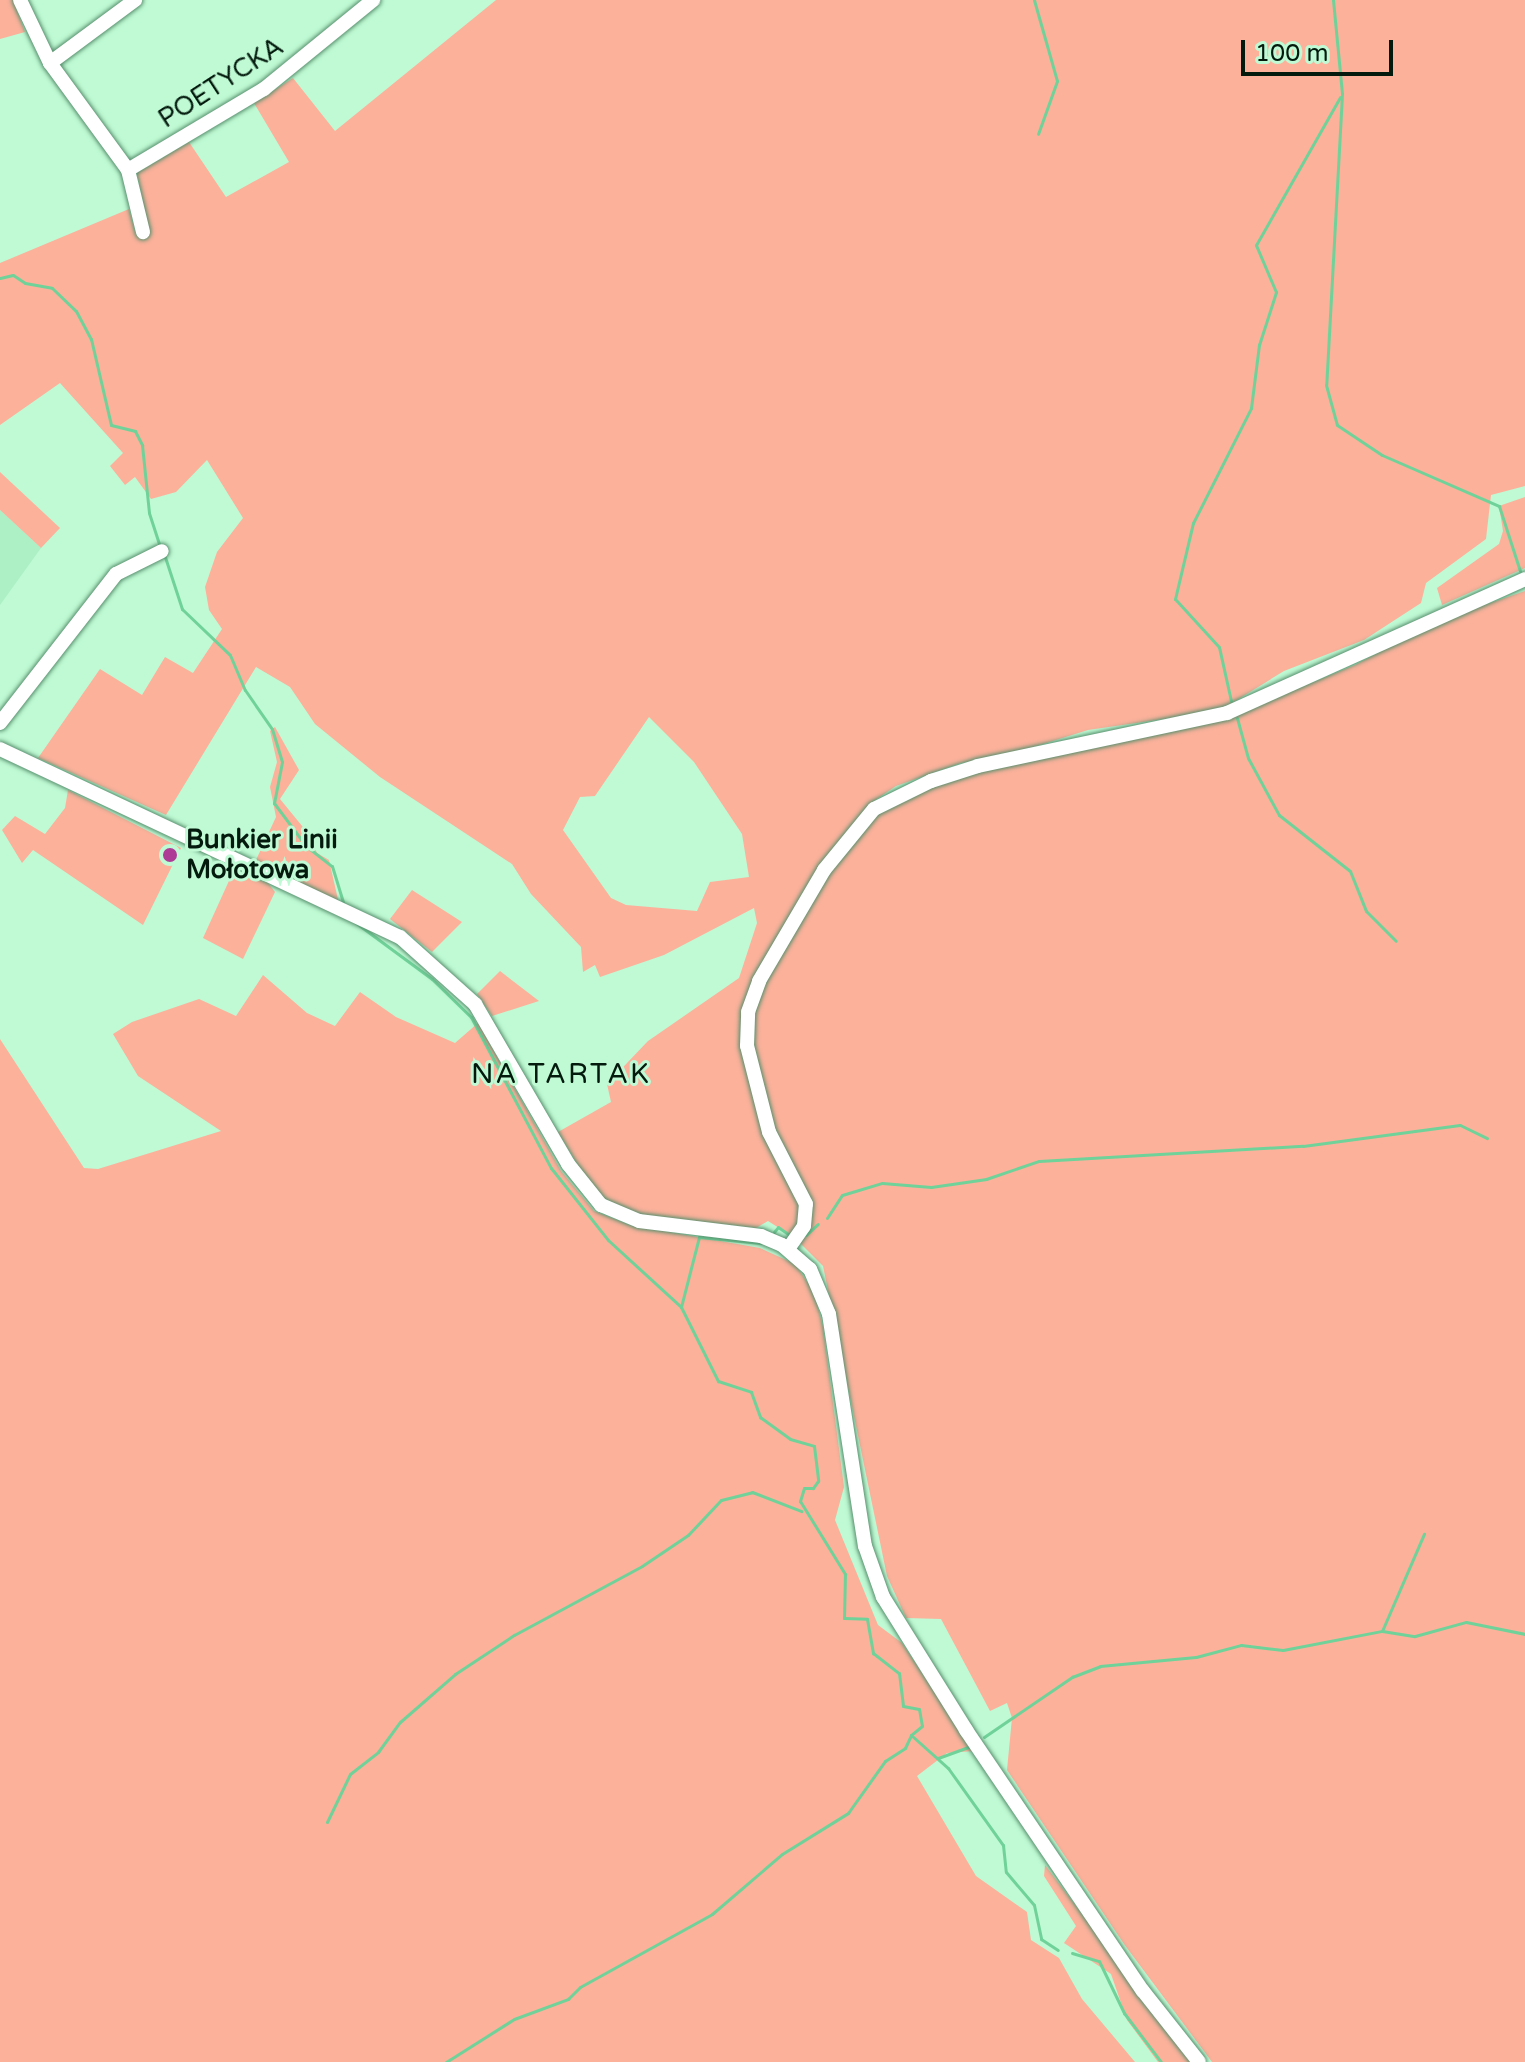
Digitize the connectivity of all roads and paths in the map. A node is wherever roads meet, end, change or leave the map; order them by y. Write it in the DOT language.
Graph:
graph roads {
  1 [pos="20,0"];
  2 [pos="135,0"];
  3 [pos="373,0"];
  4 [pos="50,63"];
  5 [pos="128,170"];
  6 [pos="143,232"];
  7 [pos="162,551"];
  8 [pos="1525,579"];
  9 [pos="0,723"];
  10 [pos="0,749"];
  11 [pos="788,1249"];
  12 [pos="1199,2062"];
  1 -- 4 [label="street"];
  2 -- 4 [label="street"];
  3 -- 5 [label="street, POETYCKA"];
  4 -- 5 [label="street"];
  5 -- 6 [label="street"];
  7 -- 9 [label="street"];
  8 -- 11 [label="street"];
  10 -- 11 [label="street"];
  11 -- 12 [label="street"];
}
